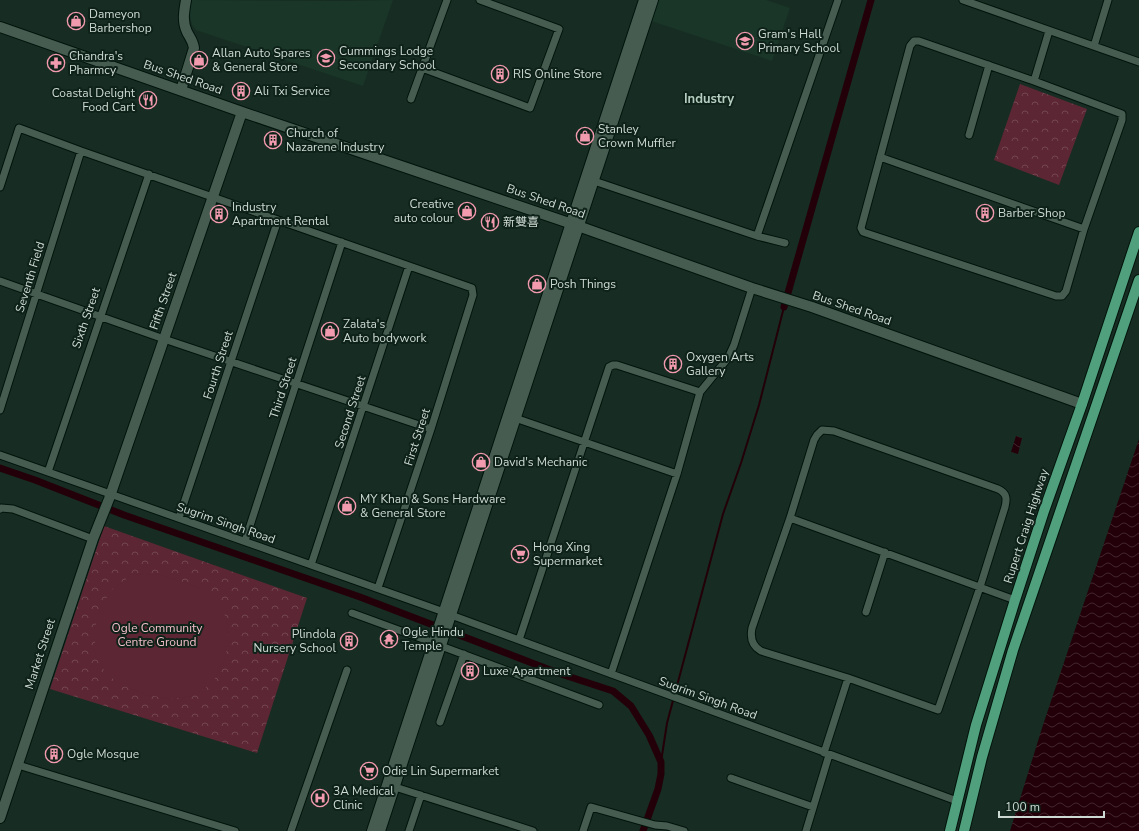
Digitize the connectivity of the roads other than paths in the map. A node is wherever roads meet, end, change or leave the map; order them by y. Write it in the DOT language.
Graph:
graph roads {
  1 [pos="186,0"];
  2 [pos="447,0"];
  3 [pos="480,0"];
  4 [pos="644,0"];
  5 [pos="653,0"];
  6 [pos="838,0"];
  7 [pos="963,0"];
  8 [pos="1108,0"];
  9 [pos="0,27"];
  10 [pos="1049,31"];
  11 [pos="1094,46"];
  12 [pos="1139,62"];
  13 [pos="989,65"];
  14 [pos="422,68"];
  15 [pos="1034,81"];
  16 [pos="181,90"];
  17 [pos="411,99"];
  18 [pos="242,112"];
  19 [pos="968,135"];
  20 [pos="82,151"];
  21 [pos="880,157"];
  22 [pos="149,174"];
  23 [pos="594,181"];
  24 [pos="0,187"];
  25 [pos="213,196"];
  26 [pos="278,220"];
  27 [pos="574,225"];
  28 [pos="1084,229"];
  29 [pos="1139,232"];
  30 [pos="757,236"];
  31 [pos="342,242"];
  32 [pos="785,243"];
  33 [pos="410,266"];
  34 [pos="1139,280"];
  35 [pos="0,281"];
  36 [pos="752,288"];
  37 [pos="37,294"];
  38 [pos="100,316"];
  39 [pos="164,339"];
  40 [pos="231,362"];
  41 [pos="296,383"];
  42 [pos="700,392"];
  43 [pos="1082,404"];
  44 [pos="363,406"];
  45 [pos="0,410"];
  46 [pos="515,418"];
  47 [pos="431,429"];
  48 [pos="584,442"];
  49 [pos="0,455"];
  50 [pos="48,472"];
  51 [pos="677,474"];
  52 [pos="110,497"];
  53 [pos="0,509"];
  54 [pos="179,518"];
  55 [pos="790,518"];
  56 [pos="93,539"];
  57 [pos="245,541"];
  58 [pos="886,552"];
  59 [pos="311,565"];
  60 [pos="980,587"];
  61 [pos="378,588"];
  62 [pos="1015,600"];
  63 [pos="866,612"];
  64 [pos="352,613"];
  65 [pos="448,614"];
  66 [pos="519,640"];
  67 [pos="438,643"];
  68 [pos="464,654"];
  69 [pos="347,670"];
  70 [pos="611,674"];
  71 [pos="848,678"];
  72 [pos="599,705"];
  73 [pos="440,722"];
  74 [pos="827,754"];
  75 [pos="18,765"];
  76 [pos="731,778"];
  77 [pos="395,787"];
  78 [pos="421,795"];
  79 [pos="957,801"];
  80 [pos="813,807"];
  81 [pos="0,818"];
  82 [pos="235,831"];
  83 [pos="291,831"];
  84 [pos="372,831"];
  85 [pos="380,831"];
  86 [pos="409,831"];
  87 [pos="533,831"];
  88 [pos="583,831"];
  89 [pos="684,831"];
  90 [pos="806,831"];
  91 [pos="950,831"];
  92 [pos="964,831"];
  1 -- 16 [label="street"];
  2 -- 14 [label="street"];
  3 -- 14 [label="street"];
  4 -- 27 [label="street"];
  5 -- 23 [label="street"];
  6 -- 30 [label="street"];
  7 -- 10 [label="street"];
  8 -- 11 [label="street"];
  9 -- 16 [label="street, Bus Shed Road"];
  10 -- 11 [label="street"];
  10 -- 15 [label="street"];
  11 -- 12 [label="street"];
  13 -- 15 [label="street"];
  13 -- 19 [label="street"];
  13 -- 21 [label="street"];
  14 -- 17 [label="street"];
  15 -- 28 [label="street"];
  16 -- 18 [label="street, Bus Shed Road"];
  18 -- 25 [label="street, Fifth Street"];
  18 -- 27 [label="street, Bus Shed Road"];
  20 -- 22 [label="street"];
  20 -- 24 [label="street"];
  20 -- 37 [label="street, Seventh Field"];
  21 -- 28 [label="street"];
  21 -- 28 [label="street"];
  22 -- 25 [label="street"];
  22 -- 38 [label="street, Sixth Street"];
  23 -- 27 [label="street"];
  23 -- 30 [label="street"];
  25 -- 26 [label="street"];
  25 -- 39 [label="street, Fifth Street"];
  26 -- 31 [label="street"];
  26 -- 40 [label="street, Fourth Street"];
  27 -- 36 [label="street, Bus Shed Road"];
  27 -- 46 [label="street"];
  27 -- 65 [label="street"];
  29 -- 43 [label="main road, Rupert Craig Highway"];
  30 -- 32 [label="street"];
  31 -- 33 [label="street"];
  31 -- 41 [label="street, Third Street"];
  33 -- 44 [label="street, Second Street"];
  33 -- 47 [label="street, First Street"];
  34 -- 92 [label="main road"];
  35 -- 37 [label="street"];
  36 -- 42 [label="street"];
  36 -- 43 [label="street, Bus Shed Road"];
  37 -- 38 [label="street"];
  37 -- 45 [label="street, Seventh Field"];
  38 -- 39 [label="street"];
  38 -- 50 [label="street, Sixth Street"];
  39 -- 40 [label="street"];
  39 -- 52 [label="street, Fifth Street"];
  40 -- 41 [label="street"];
  40 -- 54 [label="street, Fourth Street"];
  41 -- 44 [label="street"];
  41 -- 57 [label="street, Third Street"];
  42 -- 48 [label="street"];
  42 -- 51 [label="street"];
  43 -- 62 [label="main road, Rupert Craig Highway"];
  44 -- 47 [label="street"];
  44 -- 59 [label="street, Second Street"];
  46 -- 48 [label="street"];
  46 -- 65 [label="street"];
  47 -- 61 [label="street, First Street"];
  48 -- 51 [label="street"];
  48 -- 66 [label="street"];
  49 -- 50 [label="street, Sugrim Singh Road"];
  50 -- 52 [label="street, Sugrim Singh Road"];
  51 -- 70 [label="street"];
  52 -- 54 [label="street, Sugrim Singh Road"];
  52 -- 56 [label="street, Market Street"];
  53 -- 56 [label="street"];
  54 -- 57 [label="street, Sugrim Singh Road"];
  55 -- 58 [label="street"];
  55 -- 60 [label="street"];
  55 -- 71 [label="street"];
  56 -- 75 [label="street, Market Street"];
  57 -- 59 [label="street, Sugrim Singh Road"];
  58 -- 60 [label="street"];
  58 -- 63 [label="street"];
  59 -- 61 [label="street, Sugrim Singh Road"];
  60 -- 62 [label="street"];
  60 -- 71 [label="street"];
  61 -- 65 [label="street, Sugrim Singh Road"];
  62 -- 79 [label="main road, Rupert Craig Highway"];
  64 -- 67 [label="street"];
  65 -- 66 [label="street, Sugrim Singh Road"];
  65 -- 67 [label="street"];
  66 -- 70 [label="street, Sugrim Singh Road"];
  67 -- 68 [label="street"];
  67 -- 77 [label="street"];
  67 -- 84 [label="street"];
  68 -- 72 [label="street"];
  68 -- 73 [label="street"];
  69 -- 83 [label="street"];
  70 -- 74 [label="street, Sugrim Singh Road"];
  71 -- 74 [label="street"];
  74 -- 79 [label="street, Sugrim Singh Road"];
  74 -- 80 [label="street"];
  75 -- 81 [label="street, Market Street"];
  75 -- 82 [label="street"];
  76 -- 80 [label="street"];
  77 -- 78 [label="street"];
  77 -- 85 [label="street"];
  78 -- 86 [label="street"];
  78 -- 87 [label="street"];
  79 -- 91 [label="main road, Rupert Craig Highway"];
  80 -- 90 [label="street"];
  88 -- 89 [label="street"];
}
